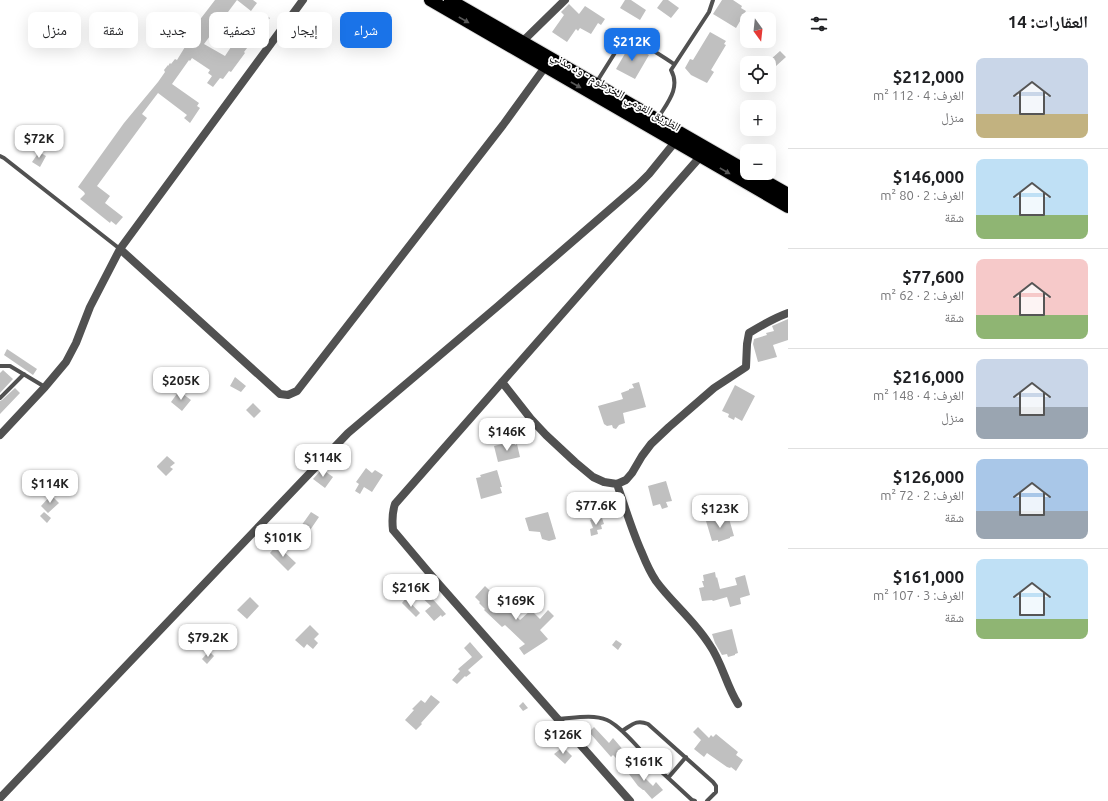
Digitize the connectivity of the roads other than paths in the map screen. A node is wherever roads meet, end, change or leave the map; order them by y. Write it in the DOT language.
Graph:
graph roads {
  1 [pos="303,0"];
  2 [pos="430,0"];
  3 [pos="450,0"];
  4 [pos="565,0"];
  5 [pos="713,0"];
  6 [pos="522,42"];
  7 [pos="548,63"];
  8 [pos="674,64"];
  9 [pos="595,84"];
  10 [pos="654,124"];
  11 [pos="675,142"];
  12 [pos="0,156"];
  13 [pos="700,157"];
  14 [pos="740,167"];
  15 [pos="763,180"];
  16 [pos="788,194"];
  17 [pos="788,207"];
  18 [pos="120,249"];
  19 [pos="788,313"];
  20 [pos="0,366"];
  21 [pos="24,374"];
  22 [pos="502,382"];
  23 [pos="44,387"];
  24 [pos="0,398"];
  25 [pos="0,435"];
  26 [pos="618,484"];
  27 [pos="738,704"];
  28 [pos="558,719"];
  29 [pos="622,731"];
  30 [pos="686,758"];
  31 [pos="668,778"];
  32 [pos="0,798"];
  33 [pos="630,801"];
  34 [pos="695,801"];
  35 [pos="707,801"];
  1 -- 18 [label="street"];
  2 -- 7 [label="highway, الطريق القومي الخرطوم - ود مدني, one-way"];
  3 -- 6 [label="highway, الطريق القومي الخرطوم - ود مدني"];
  4 -- 6 [label="street"];
  5 -- 8 [label="lane"];
  6 -- 7 [label="highway, الطريق القومي الخرطوم - ود مدني"];
  7 -- 9 [label="highway, الطريق القومي الخرطوم - ود مدني"];
  7 -- 10 [label="highway, الطريق القومي الخرطوم - ود مدني, one-way"];
  7 -- 18 [label="street"];
  8 -- 9 [label="lane"];
  8 -- 10 [label="lane"];
  9 -- 10 [label="highway, الطريق القومي الخرطوم - ود مدني"];
  10 -- 11 [label="highway, الطريق القومي الخرطوم - ود مدني"];
  10 -- 14 [label="highway, الطريق القومي الخرطوم - ود مدني"];
  11 -- 13 [label="highway, الطريق القومي الخرطوم - ود مدني"];
  11 -- 32 [label="street"];
  12 -- 18 [label="lane"];
  13 -- 17 [label="highway, الطريق القومي الخرطوم - ود مدني, one-way"];
  13 -- 22 [label="street"];
  15 -- 16 [label="highway"];
  18 -- 23 [label="street"];
  19 -- 26 [label="street"];
  20 -- 21 [label="lane"];
  21 -- 23 [label="lane"];
  21 -- 24 [label="lane"];
  22 -- 26 [label="street"];
  22 -- 28 [label="street"];
  23 -- 25 [label="street"];
  26 -- 27 [label="street"];
  28 -- 29 [label="lane"];
  28 -- 33 [label="street"];
  29 -- 30 [label="lane"];
  29 -- 31 [label="lane"];
  30 -- 31 [label="lane"];
  30 -- 35 [label="lane"];
  31 -- 34 [label="lane"];
}
